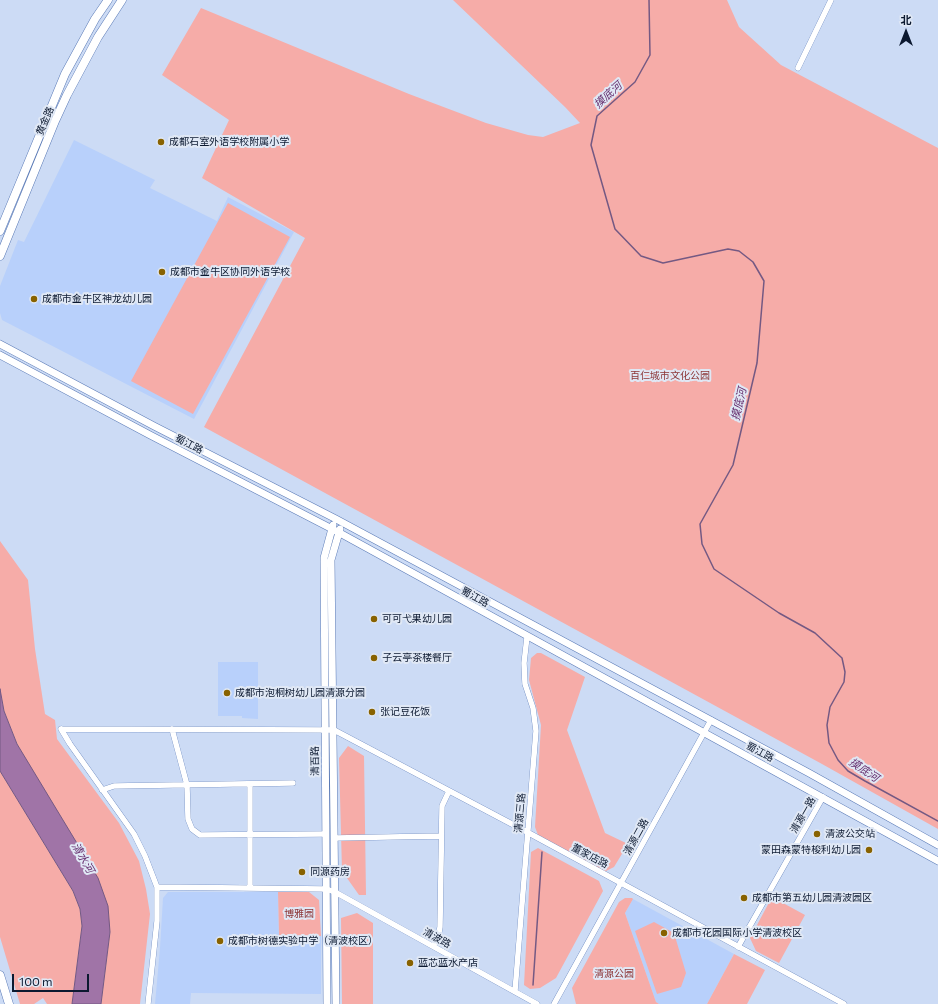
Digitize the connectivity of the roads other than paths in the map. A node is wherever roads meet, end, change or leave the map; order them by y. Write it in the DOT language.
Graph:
graph roads {
  1 [pos="108,0"];
  2 [pos="122,0"];
  3 [pos="831,0"];
  4 [pos="798,68"];
  5 [pos="0,231"];
  6 [pos="0,256"];
  7 [pos="0,344"];
  8 [pos="0,355"];
  9 [pos="339,521"];
  10 [pos="331,528"];
  11 [pos="338,532"];
  12 [pos="527,637"];
  13 [pos="711,720"];
  14 [pos="172,729"];
  15 [pos="324,730"];
  16 [pos="334,730"];
  17 [pos="703,733"];
  18 [pos="293,783"];
  19 [pos="250,784"];
  20 [pos="187,785"];
  21 [pos="102,790"];
  22 [pos="449,791"];
  23 [pos="824,797"];
  24 [pos="527,832"];
  25 [pos="250,834"];
  26 [pos="326,834"];
  27 [pos="441,836"];
  28 [pos="335,838"];
  29 [pos="938,845"];
  30 [pos="938,861"];
  31 [pos="620,883"];
  32 [pos="157,887"];
  33 [pos="250,887"];
  34 [pos="326,889"];
  35 [pos="334,892"];
  36 [pos="433,946"];
  37 [pos="738,947"];
  38 [pos="0,975"];
  39 [pos="515,991"];
  40 [pos="9,1004"];
  41 [pos="148,1004"];
  42 [pos="327,1004"];
  43 [pos="336,1004"];
  44 [pos="537,1004"];
  45 [pos="554,1004"];
  46 [pos="844,1004"];
  1 -- 5 [label="main road, 黄金路"];
  2 -- 6 [label="main road, 黄金路"];
  3 -- 4 [label="street"];
  7 -- 9 [label="street, 蜀江路"];
  8 -- 10 [label="street, 蜀江路"];
  9 -- 10 [label="street, 清百路"];
  9 -- 11 [label="street, 清百路"];
  9 -- 13 [label="street, 蜀江路"];
  10 -- 11 [label="street, 蜀江路"];
  10 -- 15 [label="street, 清百路"];
  11 -- 12 [label="street, 蜀江路"];
  11 -- 16 [label="street, 清百路"];
  12 -- 17 [label="street, 蜀江路"];
  12 -- 24 [label="street, 清源三路"];
  13 -- 17 [label="street, 清源二路"];
  13 -- 29 [label="street, 蜀江路"];
  14 -- 15 [label="street, 董家店路"];
  14 -- 20 [label="street"];
  14 -- 21 [label="street, 董家店路"];
  15 -- 16 [label="street, 董家店路"];
  15 -- 26 [label="street, 清百路"];
  16 -- 22 [label="street, 董家店路"];
  16 -- 28 [label="street, 清百路"];
  17 -- 23 [label="street, 蜀江路"];
  17 -- 31 [label="street, 清源二路"];
  18 -- 19 [label="street"];
  19 -- 20 [label="street"];
  19 -- 25 [label="street"];
  20 -- 21 [label="street"];
  20 -- 25 [label="street"];
  21 -- 32 [label="street"];
  22 -- 24 [label="street, 董家店路"];
  22 -- 27 [label="street"];
  23 -- 30 [label="street, 蜀江路"];
  23 -- 37 [label="street, 清源一路"];
  24 -- 31 [label="street, 董家店路"];
  24 -- 39 [label="street, 清源三路"];
  25 -- 26 [label="street"];
  25 -- 33 [label="street"];
  26 -- 34 [label="street, 清百路"];
  27 -- 28 [label="street"];
  27 -- 36 [label="street"];
  28 -- 35 [label="street, 清百路"];
  31 -- 37 [label="street, 董家店路"];
  31 -- 45 [label="street, 清源二路"];
  32 -- 33 [label="street, 清波路"];
  32 -- 41 [label="street"];
  33 -- 34 [label="street, 清波路"];
  34 -- 35 [label="street, 清波路"];
  34 -- 42 [label="street, 清百路"];
  35 -- 36 [label="street, 清波路"];
  35 -- 43 [label="street, 清百路"];
  36 -- 39 [label="street, 清波路"];
  37 -- 46 [label="street, 董家店路"];
  38 -- 40 [label="main road"];
  39 -- 44 [label="street, 清波路"];
}
